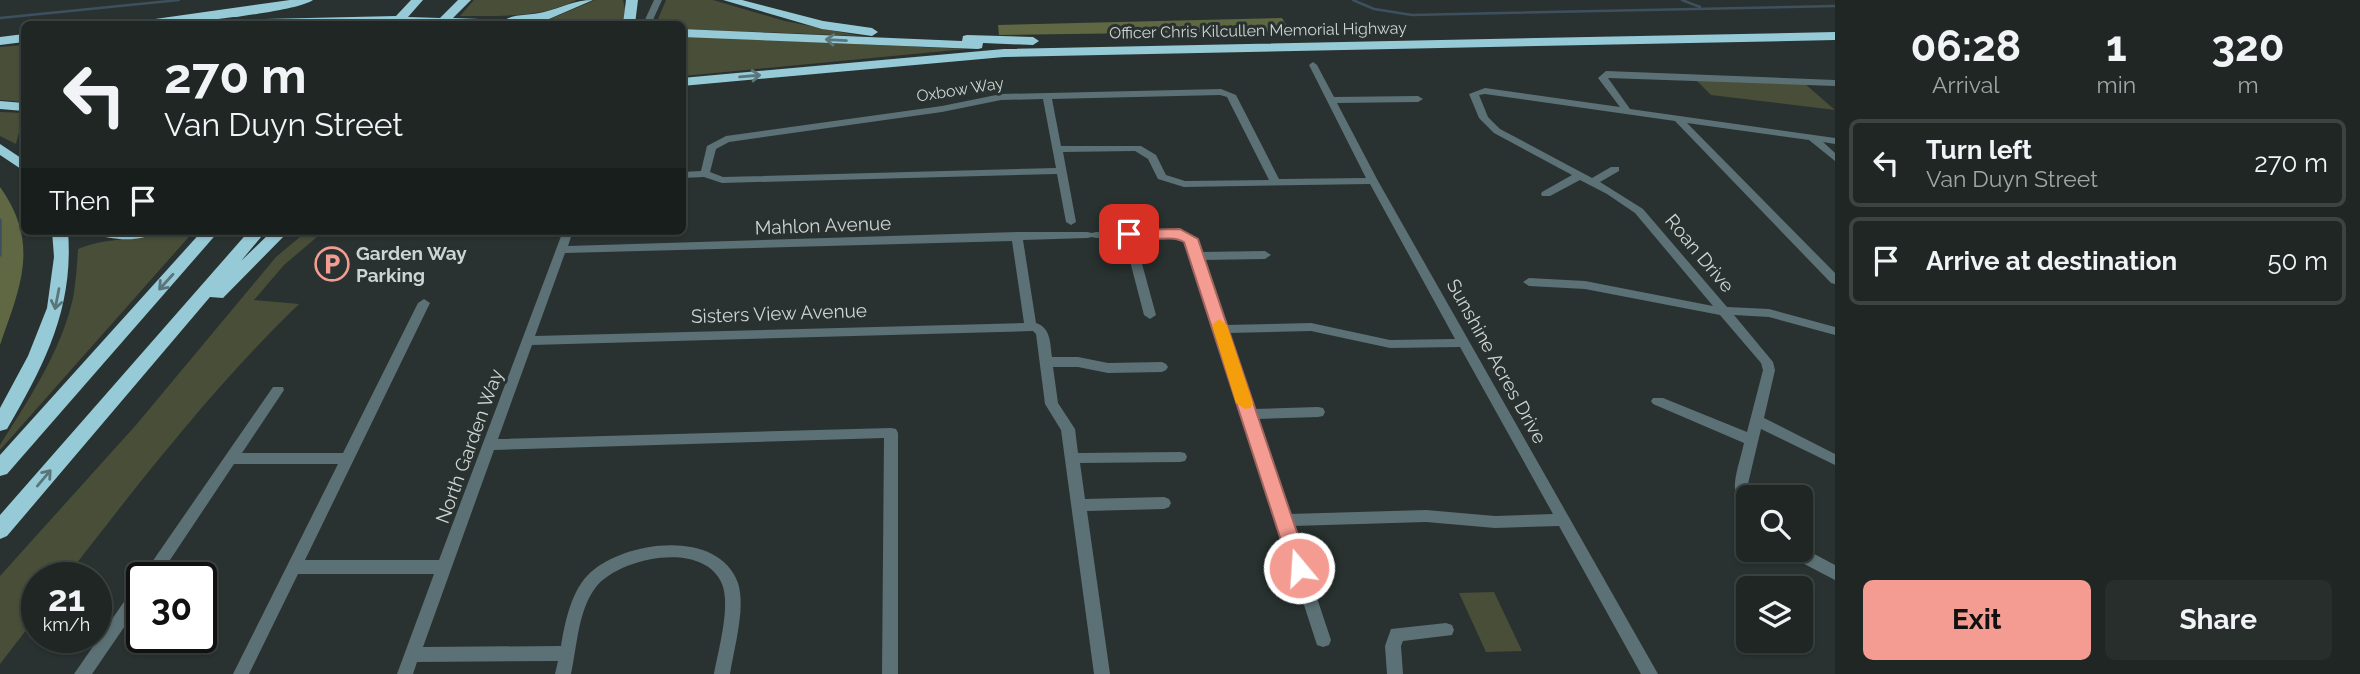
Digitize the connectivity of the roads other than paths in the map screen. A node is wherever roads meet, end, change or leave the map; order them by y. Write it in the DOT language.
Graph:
graph roads {
  1 [pos="307,0"];
  2 [pos="417,0"];
  3 [pos="457,0"];
  4 [pos="466,0"];
  5 [pos="587,0"];
  6 [pos="632,0"];
  7 [pos="652,0"];
  8 [pos="658,0"];
  9 [pos="729,0"];
  10 [pos="370,19"];
  11 [pos="172,21"];
  12 [pos="310,21"];
  13 [pos="338,21"];
  14 [pos="398,21"];
  15 [pos="440,21"];
  16 [pos="442,21"];
  17 [pos="470,21"];
  18 [pos="629,21"];
  19 [pos="646,21"];
  20 [pos="647,21"];
  21 [pos="1835,30"];
  22 [pos="686,33"];
  23 [pos="1835,36"];
  24 [pos="21,39"];
  25 [pos="0,42"];
  26 [pos="1105,44"];
  27 [pos="1313,65"];
  28 [pos="686,82"];
  29 [pos="1835,83"];
  30 [pos="1047,96"];
  31 [pos="1418,99"];
  32 [pos="1332,100"];
  33 [pos="0,105"];
  34 [pos="21,107"];
  35 [pos="1627,111"];
  36 [pos="1678,118"];
  37 [pos="1812,138"];
  38 [pos="1835,141"];
  39 [pos="0,148"];
  40 [pos="1057,149"];
  41 [pos="1835,158"];
  42 [pos="21,165"];
  43 [pos="1615,169"];
  44 [pos="1062,171"];
  45 [pos="705,174"];
  46 [pos="686,175"];
  47 [pos="1579,176"];
  48 [pos="1373,181"];
  49 [pos="1592,182"];
  50 [pos="1276,183"];
  51 [pos="1546,194"];
  52 [pos="1071,222"];
  53 [pos="1129,234"];
  54 [pos="60,235"];
  55 [pos="207,235"];
  56 [pos="255,235"];
  57 [pos="277,235"];
  58 [pos="567,235"];
  59 [pos="1017,236"];
  60 [pos="561,250"];
  61 [pos="1265,255"];
  62 [pos="1196,256"];
  63 [pos="1835,280"];
  64 [pos="1529,282"];
  65 [pos="424,303"];
  66 [pos="1723,310"];
  67 [pos="1150,315"];
  68 [pos="1030,325"];
  69 [pos="1221,329"];
  70 [pos="1835,331"];
  71 [pos="528,341"];
  72 [pos="1465,343"];
  73 [pos="1047,362"];
  74 [pos="1162,367"];
  75 [pos="278,390"];
  76 [pos="117,393"];
  77 [pos="1658,401"];
  78 [pos="1318,412"];
  79 [pos="1248,414"];
  80 [pos="1758,421"];
  81 [pos="0,424"];
  82 [pos="1752,440"];
  83 [pos="490,445"];
  84 [pos="1180,457"];
  85 [pos="347,458"];
  86 [pos="1072,458"];
  87 [pos="231,459"];
  88 [pos="1835,460"];
  89 [pos="0,468"];
  90 [pos="1741,485"];
  91 [pos="1164,503"];
  92 [pos="1078,505"];
  93 [pos="1284,520"];
  94 [pos="1564,520"];
  95 [pos="0,530"];
  96 [pos="1813,561"];
  97 [pos="160,562"];
  98 [pos="293,567"];
  99 [pos="445,567"];
  100 [pos="1835,573"];
  101 [pos="126,611"];
  102 [pos="1446,631"];
  103 [pos="1323,640"];
  104 [pos="568,653"];
  105 [pos="412,655"];
  106 [pos="82,674"];
  107 [pos="241,674"];
  108 [pos="405,674"];
  109 [pos="563,674"];
  110 [pos="722,674"];
  111 [pos="890,674"];
  112 [pos="1102,674"];
  113 [pos="1395,674"];
  114 [pos="1650,674"];
  1 -- 11 [label="highway"];
  2 -- 14 [label="highway"];
  3 -- 15 [label="highway"];
  4 -- 16 [label="highway"];
  5 -- 17 [label="highway"];
  6 -- 18 [label="highway"];
  7 -- 19 [label="street"];
  8 -- 20 [label="street"];
  9 -- 26 [label="highway"];
  10 -- 12 [label="highway"];
  10 -- 13 [label="highway"];
  10 -- 17 [label="highway"];
  21 -- 26 [label="highway, Officer Chris Kilcullen Memorial Highway"];
  26 -- 22 [label="highway, Officer Chris Kilcullen Memorial Highway, one-way"];
  28 -- 23 [label="highway, Officer Chris Kilcullen Memorial Highway, one-way"];
  24 -- 25 [label="highway"];
  27 -- 32 [label="street, Sunshine Acres Drive"];
  29 -- 35 [label="street"];
  30 -- 40 [label="street"];
  30 -- 45 [label="street, Oxbow Way"];
  30 -- 50 [label="street, Oxbow Way"];
  31 -- 32 [label="street"];
  32 -- 48 [label="street, Sunshine Acres Drive"];
  33 -- 34 [label="highway"];
  35 -- 36 [label="street"];
  35 -- 47 [label="street, Roan Drive"];
  36 -- 37 [label="street"];
  36 -- 63 [label="street"];
  37 -- 38 [label="street"];
  37 -- 41 [label="street"];
  39 -- 42 [label="highway"];
  40 -- 44 [label="street"];
  40 -- 50 [label="street"];
  43 -- 49 [label="street"];
  44 -- 45 [label="street"];
  44 -- 52 [label="street"];
  45 -- 46 [label="street"];
  47 -- 49 [label="street, Roan Drive"];
  47 -- 51 [label="street"];
  48 -- 50 [label="street"];
  48 -- 72 [label="street, Sunshine Acres Drive"];
  49 -- 66 [label="street, Roan Drive"];
  53 -- 59 [label="street, Mahlon Avenue"];
  53 -- 62 [label="street, Mahlon Avenue"];
  53 -- 67 [label="street"];
  54 -- 81 [label="highway, one-way"];
  55 -- 89 [label="highway, one-way"];
  56 -- 76 [label="highway"];
  57 -- 76 [label="highway"];
  58 -- 60 [label="street, North Garden Way"];
  59 -- 60 [label="street, Mahlon Avenue"];
  59 -- 68 [label="street"];
  60 -- 71 [label="street, North Garden Way"];
  61 -- 62 [label="street"];
  62 -- 69 [label="street"];
  64 -- 66 [label="street"];
  65 -- 85 [label="street"];
  66 -- 70 [label="street"];
  66 -- 80 [label="street, Roan Drive"];
  68 -- 71 [label="street, Sisters View Avenue"];
  68 -- 73 [label="street"];
  69 -- 72 [label="street"];
  69 -- 79 [label="street"];
  71 -- 83 [label="street, North Garden Way"];
  72 -- 94 [label="street, Sunshine Acres Drive"];
  73 -- 74 [label="street"];
  73 -- 86 [label="street"];
  75 -- 87 [label="street"];
  95 -- 76 [label="highway, one-way"];
  77 -- 82 [label="street"];
  78 -- 79 [label="street"];
  79 -- 93 [label="street"];
  80 -- 82 [label="street, Roan Drive"];
  80 -- 88 [label="street"];
  82 -- 90 [label="street, Roan Drive"];
  83 -- 99 [label="street, North Garden Way"];
  83 -- 111 [label="street"];
  84 -- 86 [label="street"];
  85 -- 87 [label="street"];
  85 -- 98 [label="street"];
  86 -- 92 [label="street"];
  87 -- 97 [label="street"];
  91 -- 92 [label="street"];
  92 -- 112 [label="street"];
  93 -- 94 [label="street"];
  93 -- 103 [label="street"];
  94 -- 114 [label="street, Sunshine Acres Drive"];
  96 -- 100 [label="street"];
  98 -- 99 [label="street"];
  98 -- 107 [label="street"];
  99 -- 105 [label="street, North Garden Way"];
  101 -- 106 [label="street"];
  102 -- 113 [label="street"];
  104 -- 105 [label="street"];
  104 -- 109 [label="street"];
  104 -- 110 [label="street"];
  105 -- 108 [label="street, North Garden Way"];
}
